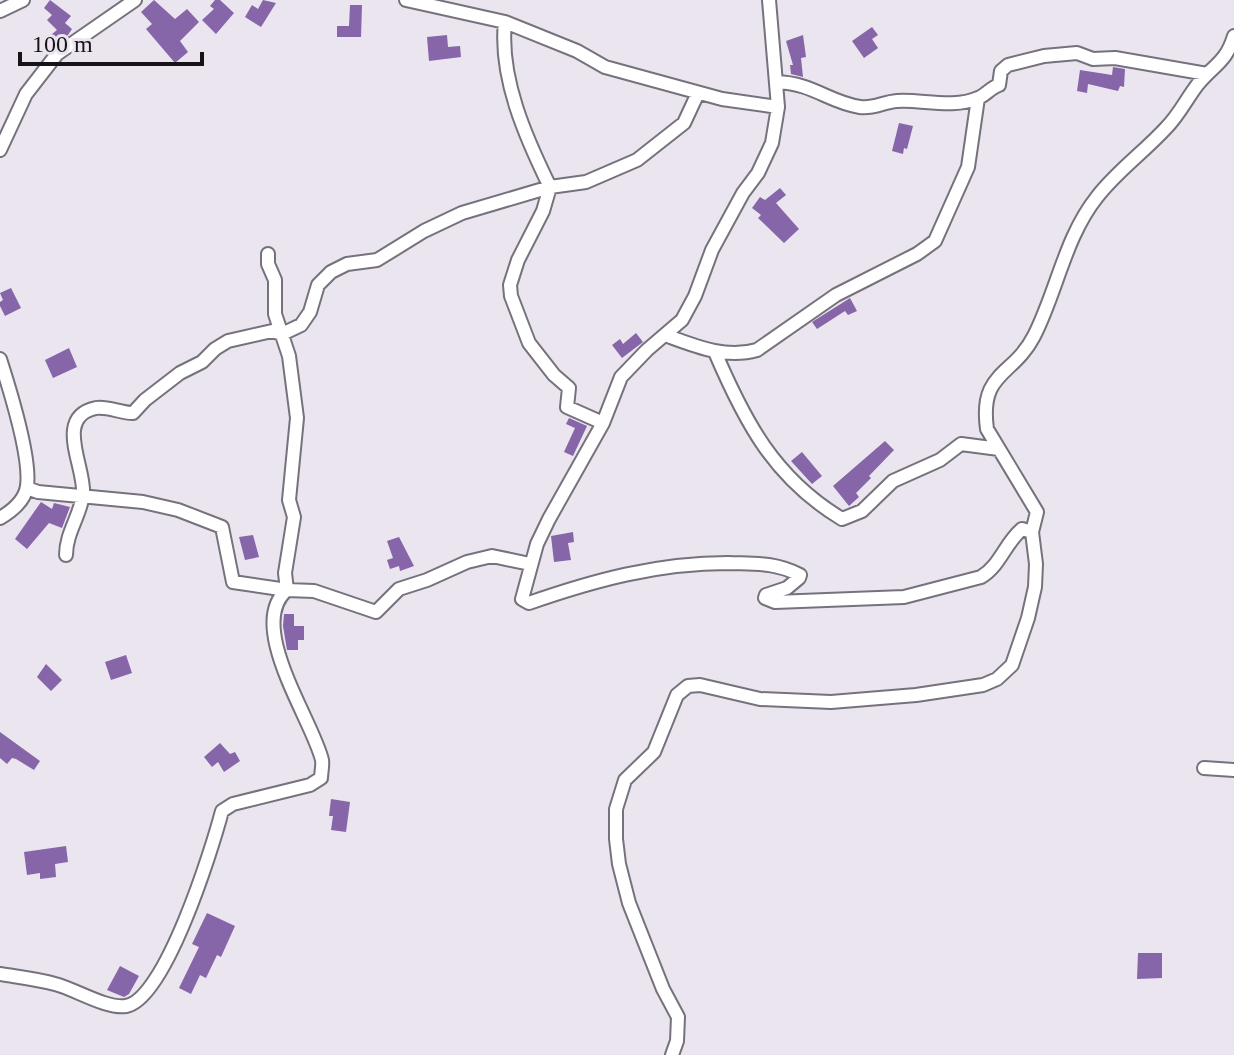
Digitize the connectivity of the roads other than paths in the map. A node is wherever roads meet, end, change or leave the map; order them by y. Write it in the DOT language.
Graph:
graph roads {
  1 [pos="23,0"];
  2 [pos="135,0"];
  3 [pos="406,0"];
  4 [pos="769,0"];
  5 [pos="0,11"];
  6 [pos="505,22"];
  7 [pos="1234,36"];
  8 [pos="1207,74"];
  9 [pos="776,82"];
  10 [pos="698,93"];
  11 [pos="978,98"];
  12 [pos="778,107"];
  13 [pos="0,150"];
  14 [pos="550,187"];
  15 [pos="268,254"];
  16 [pos="282,334"];
  17 [pos="665,335"];
  18 [pos="715,352"];
  19 [pos="0,359"];
  20 [pos="603,423"];
  21 [pos="999,449"];
  22 [pos="27,488"];
  23 [pos="83,495"];
  24 [pos="0,518"];
  25 [pos="1032,532"];
  26 [pos="66,555"];
  27 [pos="530,564"];
  28 [pos="287,590"];
  29 [pos="1204,768"];
  30 [pos="1234,770"];
  31 [pos="0,974"];
  32 [pos="672,1055"];
  1 -- 5 [label="street"];
  2 -- 13 [label="street"];
  3 -- 6 [label="street"];
  4 -- 9 [label="street"];
  6 -- 10 [label="street"];
  6 -- 14 [label="street"];
  7 -- 8 [label="street"];
  8 -- 11 [label="street"];
  8 -- 21 [label="street"];
  9 -- 11 [label="street"];
  9 -- 12 [label="street"];
  10 -- 12 [label="street"];
  10 -- 14 [label="street"];
  11 -- 18 [label="street"];
  12 -- 17 [label="street"];
  14 -- 16 [label="street"];
  14 -- 20 [label="street"];
  15 -- 16 [label="street"];
  16 -- 23 [label="street"];
  16 -- 28 [label="street"];
  17 -- 18 [label="street"];
  17 -- 20 [label="street"];
  18 -- 21 [label="street"];
  19 -- 22 [label="street"];
  20 -- 27 [label="street"];
  21 -- 25 [label="street"];
  22 -- 23 [label="street"];
  22 -- 24 [label="street"];
  23 -- 26 [label="street"];
  23 -- 28 [label="street"];
  25 -- 27 [label="street"];
  25 -- 32 [label="street"];
  27 -- 28 [label="street"];
  28 -- 31 [label="street"];
  29 -- 30 [label="street"];
}
